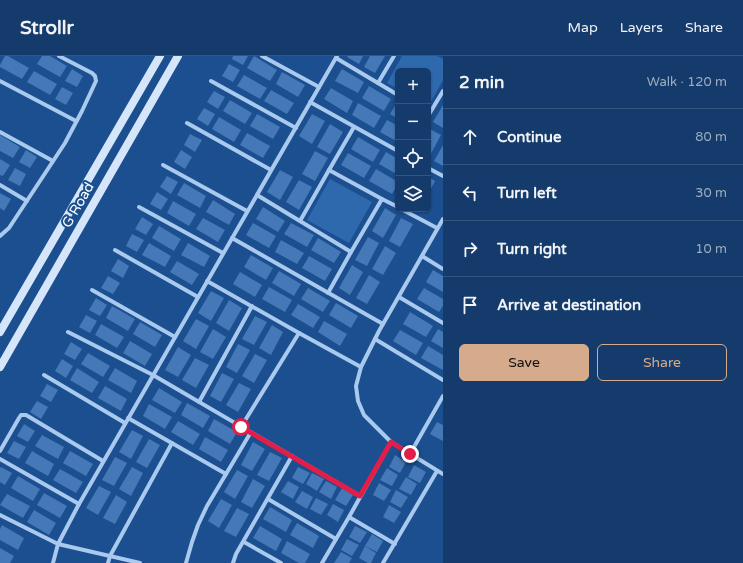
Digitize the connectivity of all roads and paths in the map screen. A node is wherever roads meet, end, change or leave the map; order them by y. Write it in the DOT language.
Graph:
graph roads {
  1 [pos="59,56"];
  2 [pos="160,56"];
  3 [pos="178,56"];
  4 [pos="262,56"];
  5 [pos="394,56"];
  6 [pos="336,57"];
  7 [pos="211,81"];
  8 [pos="0,82"];
  9 [pos="378,83"];
  10 [pos="319,87"];
  11 [pos="443,91"];
  12 [pos="395,93"];
  13 [pos="310,102"];
  14 [pos="431,111"];
  15 [pos="76,121"];
  16 [pos="187,123"];
  17 [pos="354,127"];
  18 [pos="296,128"];
  19 [pos="0,132"];
  20 [pos="395,149"];
  21 [pos="53,162"];
  22 [pos="163,165"];
  23 [pos="272,170"];
  24 [pos="329,170"];
  25 [pos="431,170"];
  26 [pos="443,176"];
  27 [pos="0,185"];
  28 [pos="257,195"];
  29 [pos="382,199"];
  30 [pos="27,201"];
  31 [pos="395,206"];
  32 [pos="139,207"];
  33 [pos="247,211"];
  34 [pos="407,212"];
  35 [pos="443,219"];
  36 [pos="300,221"];
  37 [pos="438,228"];
  38 [pos="0,236"];
  39 [pos="232,238"];
  40 [pos="115,250"];
  41 [pos="351,252"];
  42 [pos="223,253"];
  43 [pos="422,256"];
  44 [pos="443,269"];
  45 [pos="207,281"];
  46 [pos="92,290"];
  47 [pos="328,293"];
  48 [pos="198,296"];
  49 [pos="398,297"];
  50 [pos="252,306"];
  51 [pos="443,323"];
  52 [pos="383,324"];
  53 [pos="0,332"];
  54 [pos="68,332"];
  55 [pos="299,333"];
  56 [pos="175,337"];
  57 [pos="375,339"];
  58 [pos="0,367"];
  59 [pos="361,367"];
  60 [pos="44,375"];
  61 [pos="153,375"];
  62 [pos="443,380"];
  63 [pos="443,396"];
  64 [pos="199,402"];
  65 [pos="128,418"];
  66 [pos="125,423"];
  67 [pos="241,427"];
  68 [pos="251,432"];
  69 [pos="391,442"];
  70 [pos="172,443"];
  71 [pos="0,451"];
  72 [pos="410,454"];
  73 [pos="292,456"];
  74 [pos="0,459"];
  75 [pos="104,461"];
  76 [pos="437,470"];
  77 [pos="226,474"];
  78 [pos="443,474"];
  79 [pos="360,496"];
  80 [pos="268,498"];
  81 [pos="79,504"];
  82 [pos="0,514"];
  83 [pos="349,517"];
  84 [pos="336,539"];
  85 [pos="244,542"];
  86 [pos="58,544"];
  87 [pos="395,544"];
  88 [pos="110,556"];
  89 [pos="53,563"];
  90 [pos="108,563"];
  91 [pos="140,563"];
  92 [pos="186,563"];
  93 [pos="233,563"];
  94 [pos="281,563"];
  95 [pos="322,563"];
  96 [pos="384,563"];
  1 -- 15 [label="street"];
  2 -- 53 [label="street, G Road"];
  3 -- 58 [label="street, G Road"];
  4 -- 10 [label="street"];
  5 -- 9 [label="street"];
  6 -- 9 [label="street"];
  6 -- 10 [label="street"];
  7 -- 18 [label="street"];
  8 -- 15 [label="street"];
  9 -- 12 [label="street"];
  10 -- 13 [label="street"];
  11 -- 14 [label="street"];
  13 -- 17 [label="street"];
  13 -- 18 [label="street"];
  15 -- 21 [label="street"];
  16 -- 23 [label="street"];
  17 -- 20 [label="street"];
  17 -- 24 [label="street"];
  18 -- 23 [label="street"];
  19 -- 21 [label="street"];
  21 -- 30 [label="street"];
  22 -- 33 [label="street"];
  23 -- 28 [label="street"];
  24 -- 29 [label="street"];
  24 -- 36 [label="street"];
  25 -- 26 [label="street"];
  27 -- 30 [label="street"];
  28 -- 33 [label="street"];
  28 -- 36 [label="street"];
  29 -- 31 [label="street"];
  29 -- 41 [label="street"];
  30 -- 38 [label="street"];
  32 -- 42 [label="street"];
  33 -- 39 [label="street"];
  34 -- 37 [label="street"];
  35 -- 37 [label="street"];
  36 -- 41 [label="street"];
  37 -- 43 [label="street"];
  39 -- 42 [label="street"];
  39 -- 47 [label="street"];
  40 -- 48 [label="street"];
  41 -- 47 [label="street"];
  42 -- 45 [label="street"];
  43 -- 44 [label="street"];
  43 -- 49 [label="street"];
  45 -- 48 [label="street"];
  45 -- 50 [label="street"];
  46 -- 56 [label="street"];
  47 -- 52 [label="street"];
  48 -- 56 [label="street"];
  49 -- 51 [label="street"];
  49 -- 52 [label="street"];
  50 -- 55 [label="street"];
  50 -- 64 [label="street"];
  52 -- 57 [label="street"];
  54 -- 61 [label="street"];
  55 -- 59 [label="street"];
  55 -- 67 [label="street"];
  56 -- 61 [label="street"];
  57 -- 59 [label="street"];
  57 -- 62 [label="street"];
  59 -- 69 [label="street"];
  60 -- 66 [label="street"];
  61 -- 64 [label="street"];
  61 -- 65 [label="street"];
  63 -- 72 [label="street"];
  64 -- 67 [label="street"];
  65 -- 66 [label="street"];
  65 -- 70 [label="street"];
  66 -- 75 [label="street"];
  67 -- 68 [label="street"];
  68 -- 73 [label="street"];
  68 -- 77 [label="street"];
  69 -- 72 [label="street"];
  69 -- 79 [label="street"];
  70 -- 77 [label="street"];
  70 -- 88 [label="street"];
  71 -- 75 [label="street"];
  72 -- 76 [label="street"];
  73 -- 79 [label="street"];
  73 -- 80 [label="street"];
  74 -- 81 [label="street"];
  75 -- 81 [label="street"];
  76 -- 78 [label="street"];
  76 -- 87 [label="street"];
  77 -- 92 [label="street"];
  79 -- 83 [label="street"];
  80 -- 84 [label="street"];
  80 -- 85 [label="street"];
  81 -- 86 [label="street"];
  82 -- 86 [label="street"];
  83 -- 84 [label="street"];
  83 -- 87 [label="street"];
  84 -- 95 [label="street"];
  85 -- 93 [label="street"];
  85 -- 94 [label="street"];
  86 -- 88 [label="street"];
  86 -- 89 [label="street"];
  87 -- 96 [label="street"];
  88 -- 90 [label="street"];
  88 -- 91 [label="street"];
}
